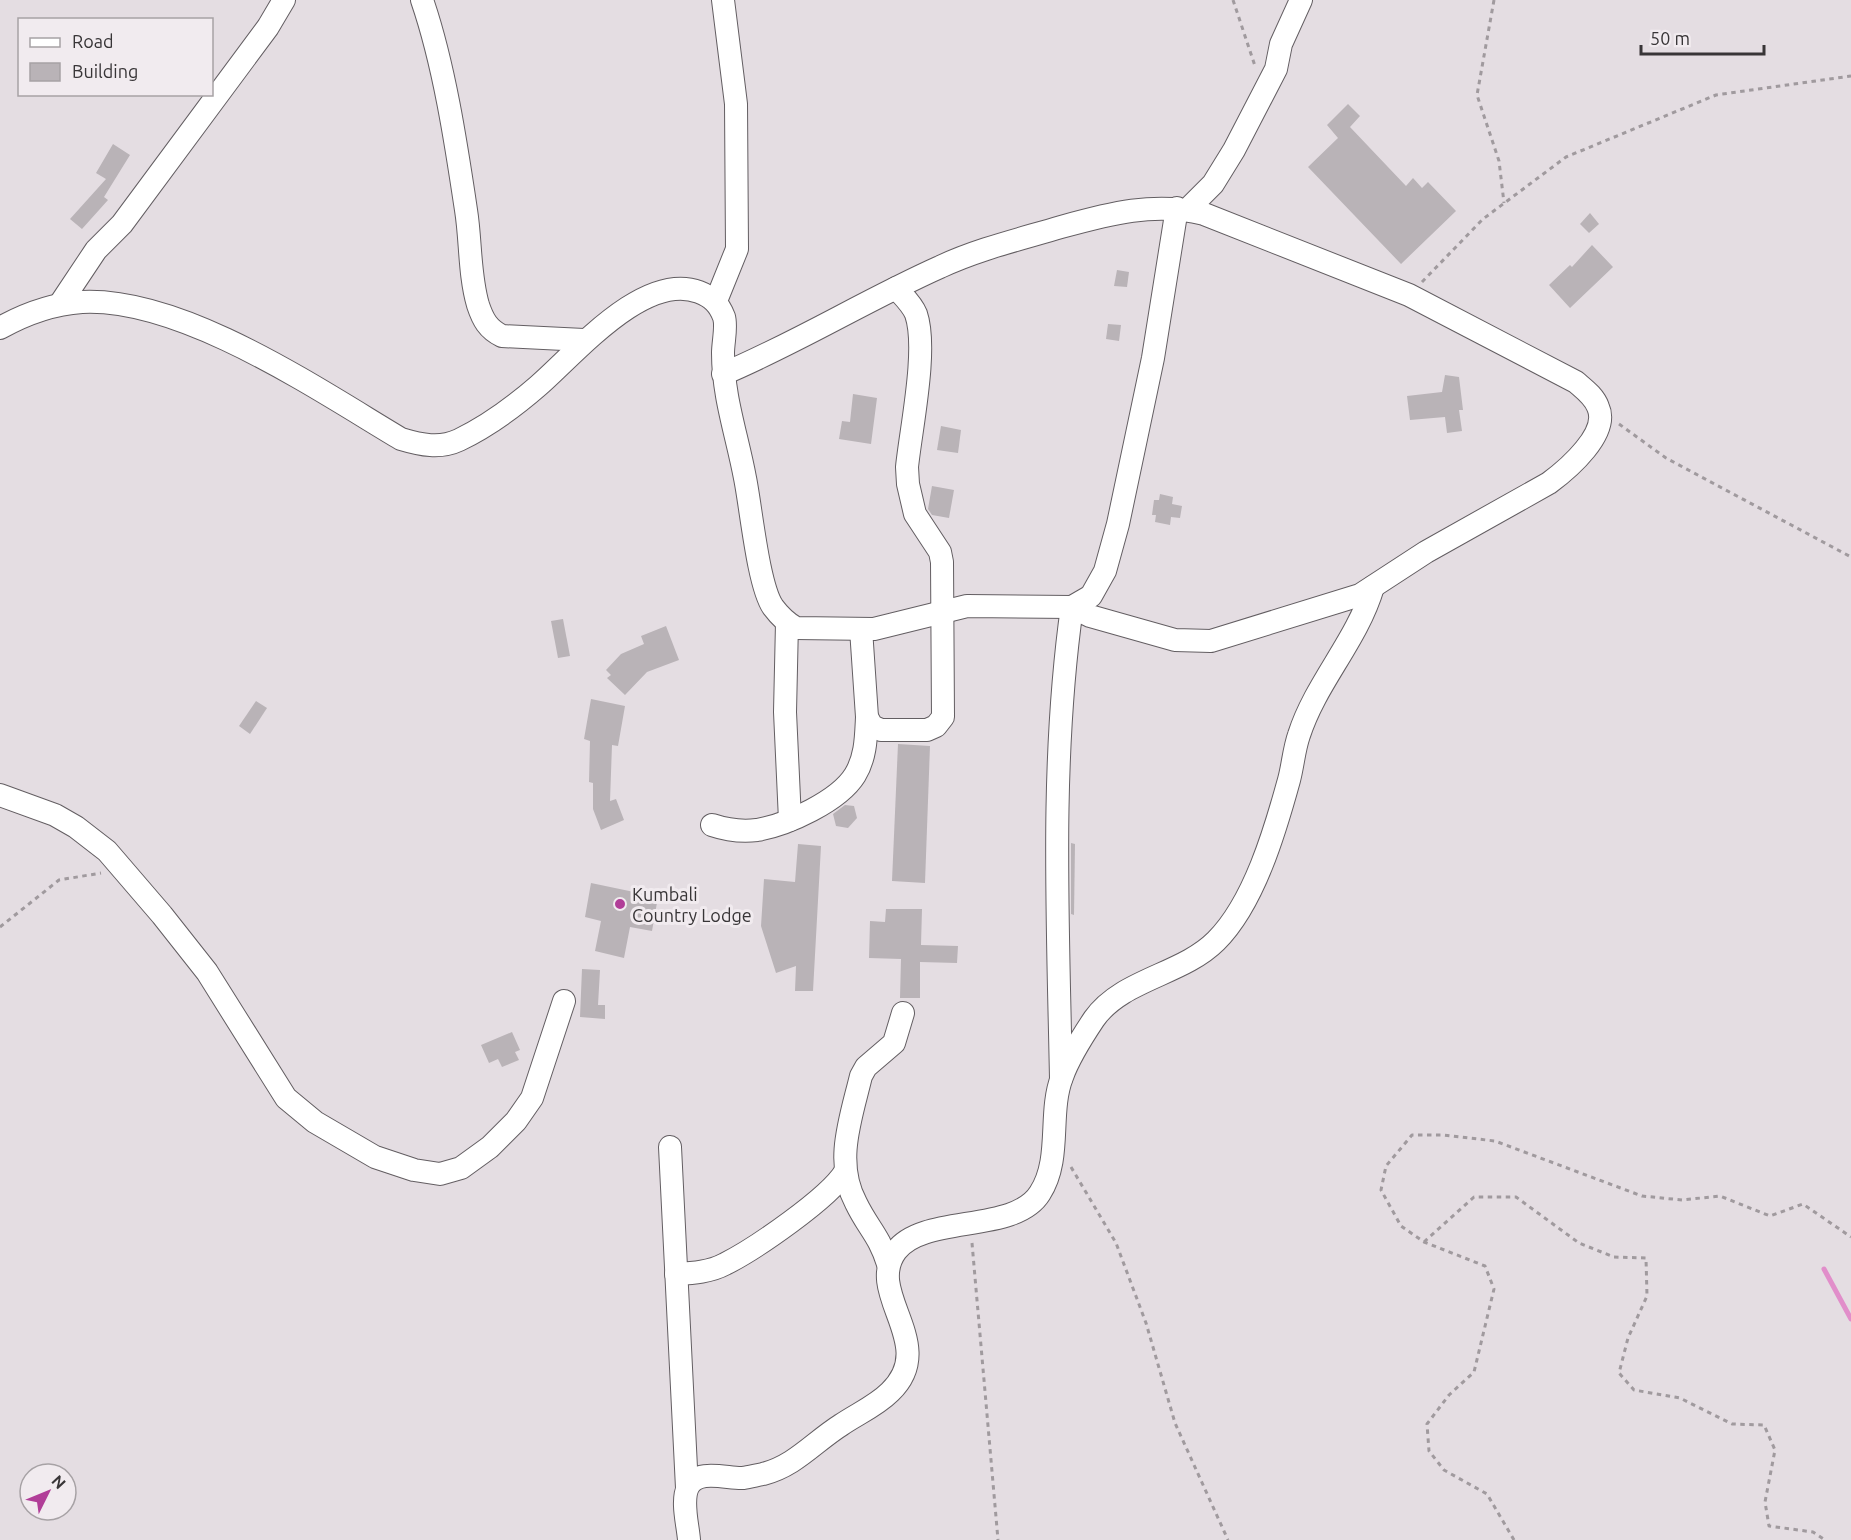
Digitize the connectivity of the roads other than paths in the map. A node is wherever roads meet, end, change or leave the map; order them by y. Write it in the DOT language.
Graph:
graph roads {
  1 [pos="422,0"];
  2 [pos="723,0"];
  3 [pos="1301,0"];
  4 [pos="283,1"];
  5 [pos="1182,209"];
  6 [pos="896,288"];
  7 [pos="716,301"];
  8 [pos="60,304"];
  9 [pos="0,328"];
  10 [pos="584,340"];
  11 [pos="723,374"];
  12 [pos="1373,587"];
  13 [pos="1071,606"];
  14 [pos="943,613"];
  15 [pos="787,623"];
  16 [pos="861,629"];
  17 [pos="867,717"];
  18 [pos="0,795"];
  19 [pos="790,820"];
  20 [pos="712,825"];
  21 [pos="564,1001"];
  22 [pos="903,1013"];
  23 [pos="1061,1078"];
  24 [pos="670,1147"];
  25 [pos="845,1172"];
  26 [pos="888,1264"];
  27 [pos="676,1275"];
  28 [pos="687,1488"];
  29 [pos="689,1540"];
  1 -- 10 [label="street"];
  2 -- 7 [label="street"];
  3 -- 5 [label="street"];
  4 -- 8 [label="street"];
  5 -- 6 [label="street"];
  5 -- 12 [label="street"];
  5 -- 13 [label="street"];
  6 -- 11 [label="street"];
  6 -- 14 [label="street"];
  7 -- 10 [label="street"];
  7 -- 11 [label="street"];
  8 -- 9 [label="street"];
  8 -- 10 [label="street"];
  11 -- 15 [label="street"];
  12 -- 13 [label="street"];
  12 -- 23 [label="street"];
  13 -- 14 [label="street"];
  13 -- 23 [label="street"];
  14 -- 16 [label="street"];
  14 -- 17 [label="street"];
  15 -- 16 [label="street"];
  15 -- 19 [label="street"];
  16 -- 17 [label="street"];
  17 -- 19 [label="street"];
  18 -- 21 [label="street"];
  19 -- 20 [label="street"];
  22 -- 25 [label="street"];
  23 -- 26 [label="street"];
  24 -- 27 [label="street"];
  25 -- 26 [label="street"];
  25 -- 27 [label="street"];
  26 -- 28 [label="street"];
  27 -- 28 [label="street"];
  28 -- 29 [label="street"];
}
